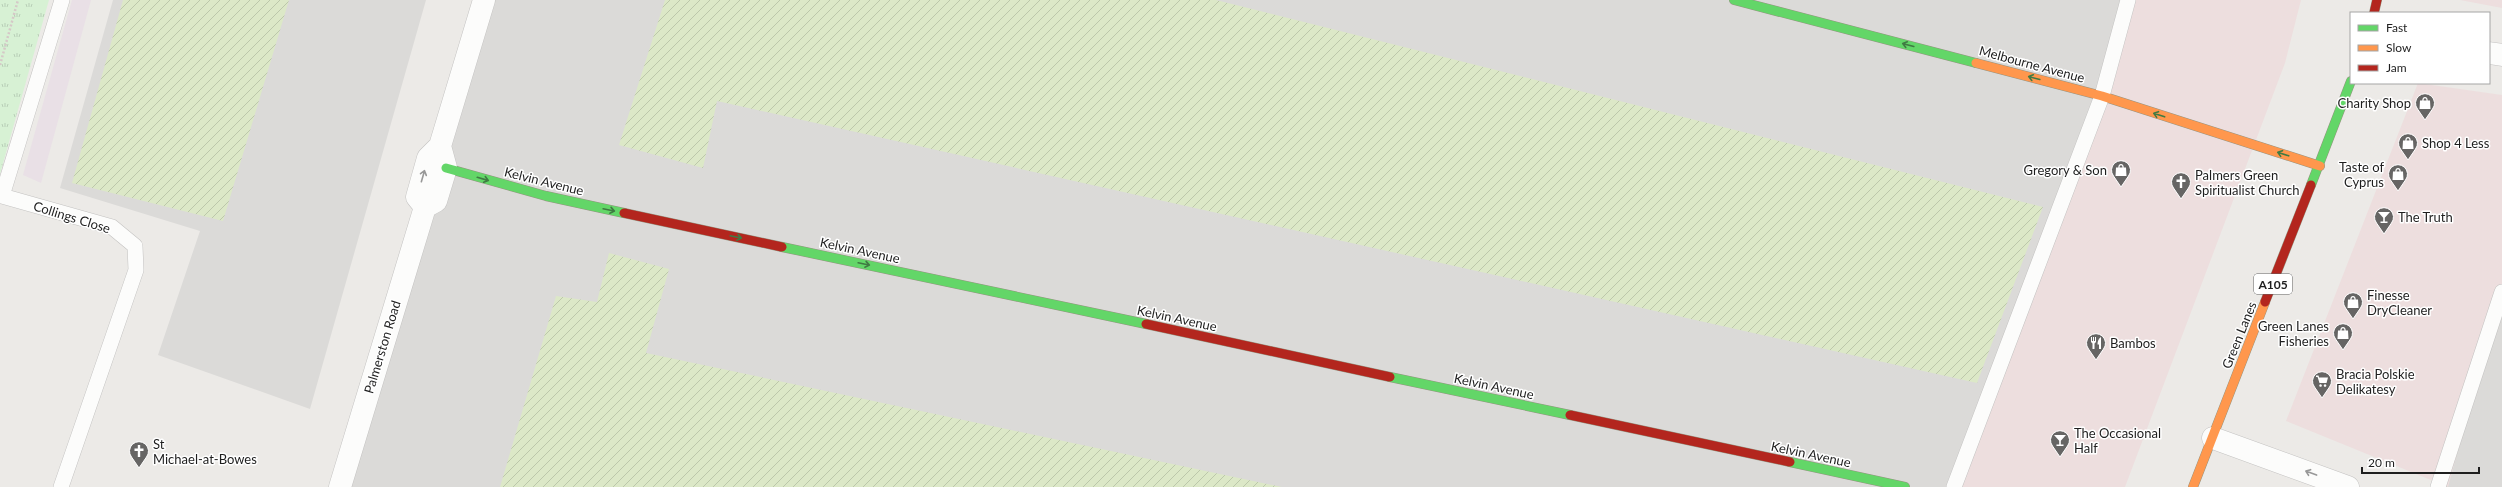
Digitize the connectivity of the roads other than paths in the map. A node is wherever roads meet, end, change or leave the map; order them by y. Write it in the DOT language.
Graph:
graph roads {
  1 [pos="62,0"];
  2 [pos="484,0"];
  3 [pos="1734,0"];
  4 [pos="2128,0"];
  5 [pos="2377,0"];
  6 [pos="2374,12"];
  7 [pos="2490,53"];
  8 [pos="2502,55"];
  9 [pos="2350,84"];
  10 [pos="2102,96"];
  11 [pos="440,146"];
  12 [pos="2320,166"];
  13 [pos="446,168"];
  14 [pos="425,207"];
  15 [pos="2502,292"];
  16 [pos="2213,438"];
  17 [pos="60,487"];
  18 [pos="340,487"];
  19 [pos="1905,487"];
  20 [pos="1954,487"];
  21 [pos="2194,487"];
  22 [pos="2348,487"];
  23 [pos="2438,487"];
  1 -- 17 [label="lane, Collings Close"];
  2 -- 11 [label="street"];
  10 -- 3 [label="street, Melbourne Avenue, one-way"];
  4 -- 10 [label="lane"];
  5 -- 6 [label="street"];
  7 -- 8 [label="street"];
  9 -- 12 [label="street, Green Lanes / A105"];
  12 -- 10 [label="street, Melbourne Avenue, one-way"];
  10 -- 20 [label="lane"];
  11 -- 13 [label="street"];
  14 -- 11 [label="street, one-way"];
  12 -- 16 [label="street, Green Lanes / A105"];
  13 -- 14 [label="street, Palmerston Road"];
  13 -- 19 [label="street, Kelvin Avenue, one-way"];
  14 -- 18 [label="street, Palmerston Road"];
  15 -- 23 [label="lane"];
  16 -- 21 [label="street, Green Lanes / A105"];
  22 -- 16 [label="street, one-way"];
}
